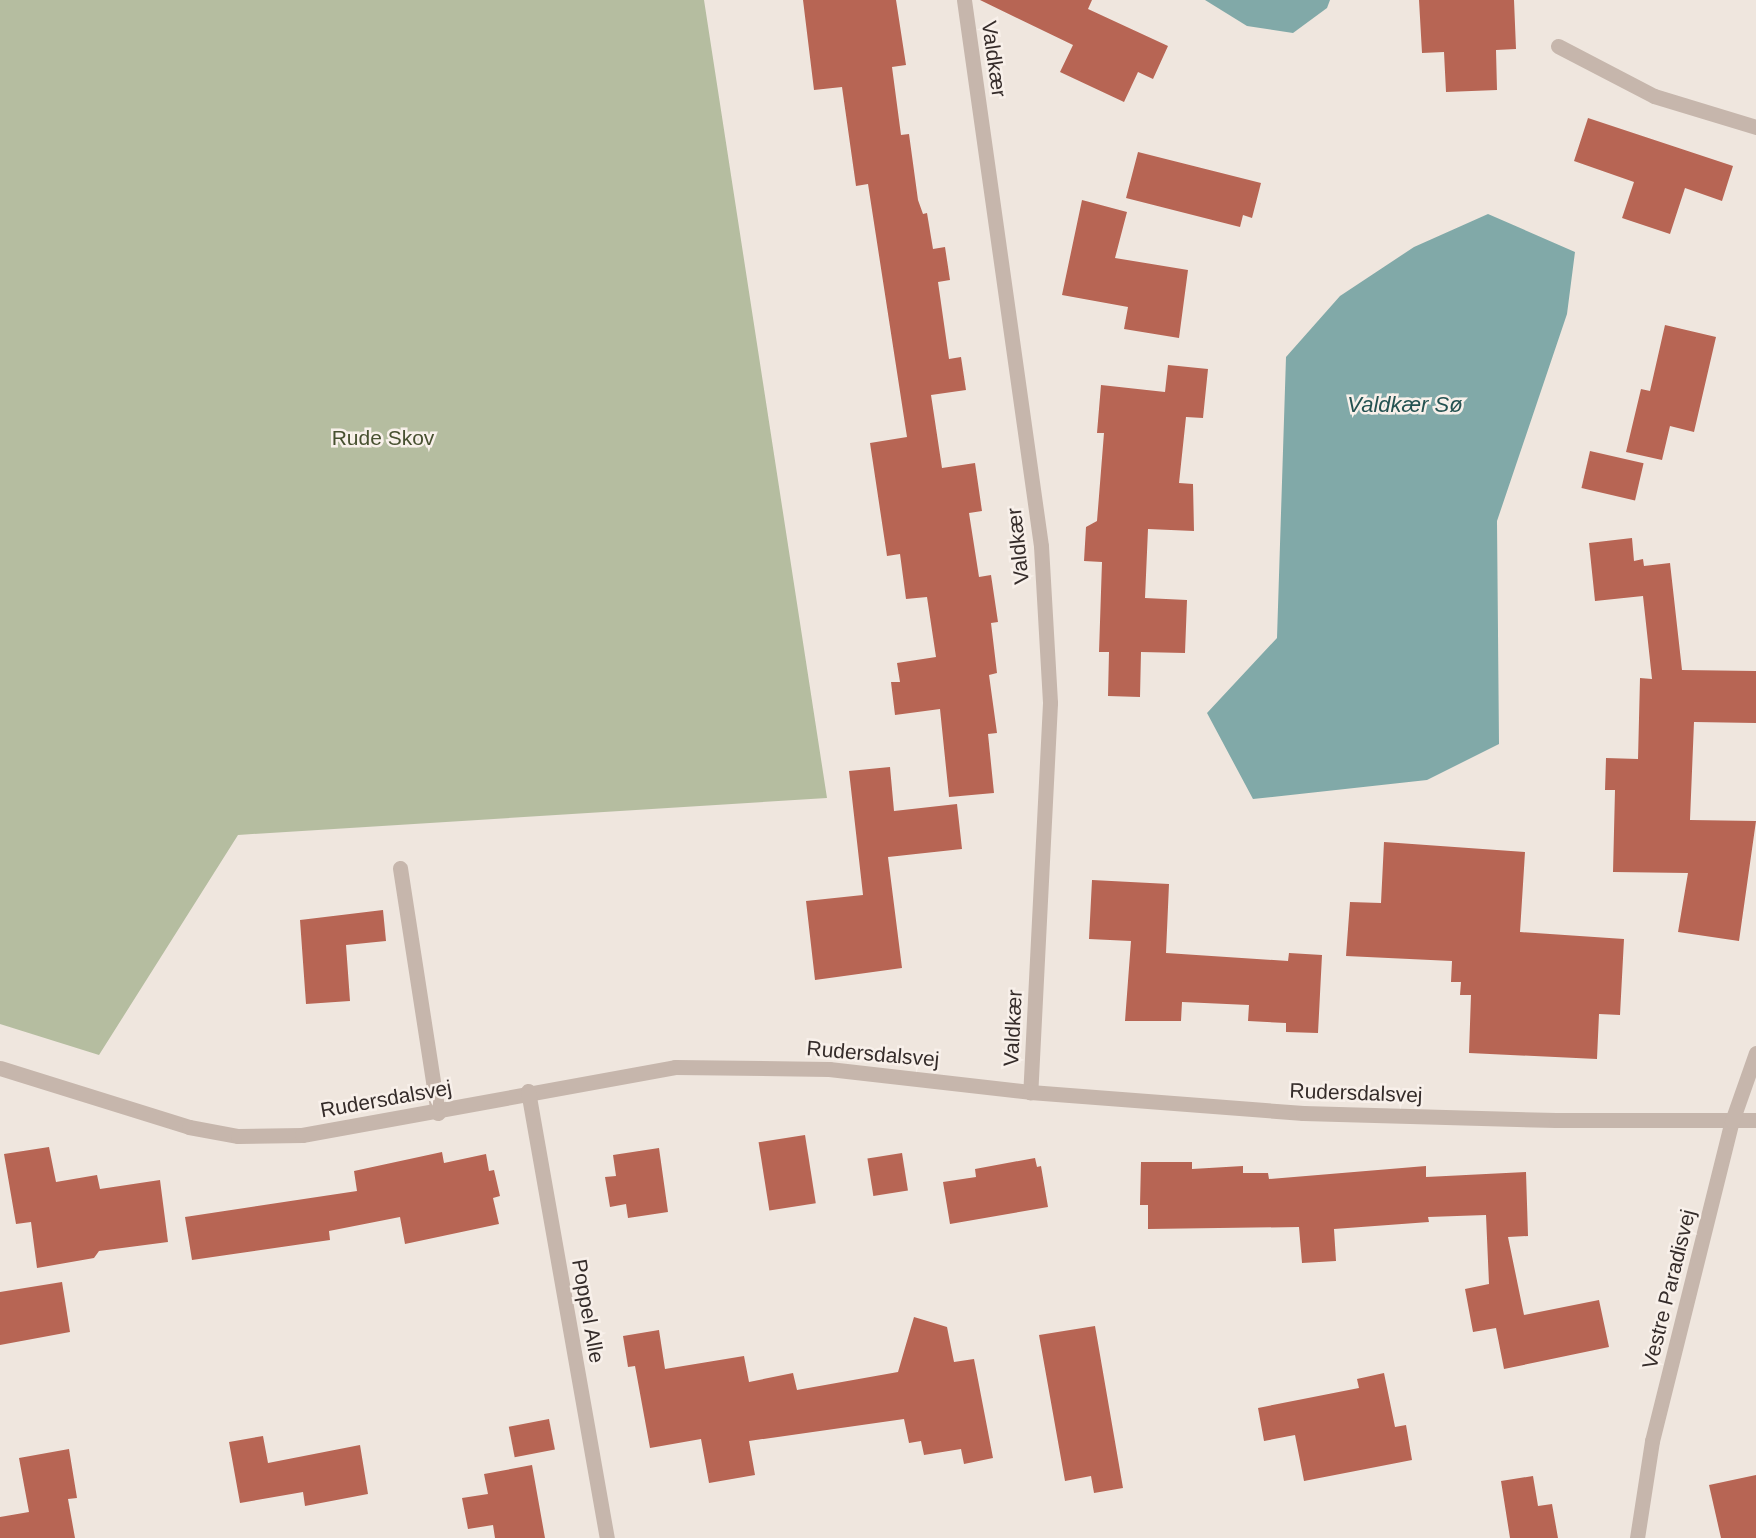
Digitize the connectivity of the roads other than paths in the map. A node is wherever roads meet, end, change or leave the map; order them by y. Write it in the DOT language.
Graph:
graph roads {
  1 [pos="964,0"];
  2 [pos="1558,46"];
  3 [pos="1756,127"];
  4 [pos="400,868"];
  5 [pos="1756,1053"];
  6 [pos="0,1068"];
  7 [pos="528,1091"];
  8 [pos="1030,1092"];
  9 [pos="438,1113"];
  10 [pos="1756,1120"];
  11 [pos="1732,1121"];
  12 [pos="607,1538"];
  13 [pos="1637,1538"];
  1 -- 8 [label="street, Valdkær"];
  2 -- 3 [label="street"];
  4 -- 9 [label="street"];
  5 -- 11 [label="street, Vestre Paradisvej"];
  6 -- 9 [label="street, Rudersdalsvej"];
  7 -- 8 [label="street, Rudersdalsvej"];
  7 -- 9 [label="street, Rudersdalsvej"];
  7 -- 12 [label="street, Poppel Alle"];
  8 -- 11 [label="street, Rudersdalsvej"];
  10 -- 11 [label="street, Rudersdalsvej"];
  11 -- 13 [label="street, Vestre Paradisvej"];
}
